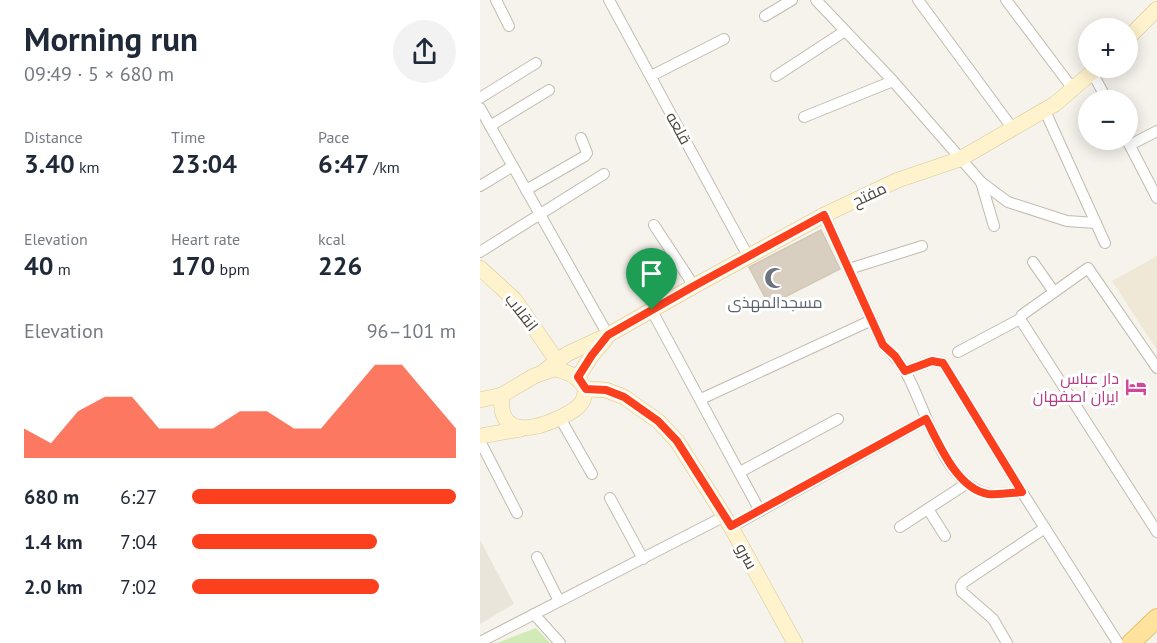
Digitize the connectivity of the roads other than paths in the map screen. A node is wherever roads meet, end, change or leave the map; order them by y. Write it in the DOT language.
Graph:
graph roads {
  1 [pos="496,0"];
  2 [pos="609,0"];
  3 [pos="792,0"];
  4 [pos="816,0"];
  5 [pos="918,0"];
  6 [pos="1006,0"];
  7 [pos="1157,9"];
  8 [pos="765,16"];
  9 [pos="509,26"];
  10 [pos="1138,28"];
  11 [pos="845,31"];
  12 [pos="724,39"];
  13 [pos="537,63"];
  14 [pos="651,76"];
  15 [pos="776,76"];
  16 [pos="1086,78"];
  17 [pos="893,81"];
  18 [pos="1073,89"];
  19 [pos="549,90"];
  20 [pos="480,98"];
  21 [pos="480,108"];
  22 [pos="1045,111"];
  23 [pos="804,117"];
  24 [pos="490,126"];
  25 [pos="1013,129"];
  26 [pos="1157,131"];
  27 [pos="581,138"];
  28 [pos="1138,138"];
  29 [pos="1133,150"];
  30 [pos="960,159"];
  31 [pos="513,166"];
  32 [pos="604,174"];
  33 [pos="981,182"];
  34 [pos="480,186"];
  35 [pos="526,190"];
  36 [pos="1157,198"];
  37 [pos="539,213"];
  38 [pos="824,215"];
  39 [pos="1096,223"];
  40 [pos="654,225"];
  41 [pos="994,226"];
  42 [pos="1105,243"];
  43 [pos="922,246"];
  44 [pos="480,252"];
  45 [pos="748,256"];
  46 [pos="1033,262"];
  47 [pos="480,268"];
  48 [pos="849,269"];
  49 [pos="694,286"];
  50 [pos="1054,292"];
  51 [pos="652,310"];
  52 [pos="872,320"];
  53 [pos="1020,320"];
  54 [pos="608,335"];
  55 [pos="957,352"];
  56 [pos="557,361"];
  57 [pos="1157,368"];
  58 [pos="905,371"];
  59 [pos="543,372"];
  60 [pos="582,383"];
  61 [pos="502,395"];
  62 [pos="700,399"];
  63 [pos="480,400"];
  64 [pos="560,418"];
  65 [pos="838,419"];
  66 [pos="926,419"];
  67 [pos="523,429"];
  68 [pos="480,436"];
  69 [pos="480,441"];
  70 [pos="740,472"];
  71 [pos="592,474"];
  72 [pos="966,484"];
  73 [pos="1022,492"];
  74 [pos="610,498"];
  75 [pos="928,509"];
  76 [pos="760,511"];
  77 [pos="517,513"];
  78 [pos="728,521"];
  79 [pos="900,527"];
  80 [pos="1046,528"];
  81 [pos="1157,532"];
  82 [pos="945,536"];
  83 [pos="537,557"];
  84 [pos="643,559"];
  85 [pos="559,601"];
  86 [pos="534,614"];
  87 [pos="1157,618"];
  88 [pos="480,627"];
  89 [pos="483,641"];
  90 [pos="560,643"];
  91 [pos="795,643"];
  92 [pos="1007,643"];
  93 [pos="1118,643"];
  94 [pos="1131,643"];
  1 -- 9 [label="street"];
  2 -- 14 [label="street, قلعه"];
  3 -- 8 [label="street"];
  4 -- 11 [label="street"];
  5 -- 25 [label="street"];
  6 -- 18 [label="street"];
  7 -- 10 [label="street"];
  11 -- 15 [label="street"];
  11 -- 17 [label="street"];
  12 -- 14 [label="street"];
  13 -- 20 [label="street"];
  14 -- 45 [label="street, قلعه"];
  16 -- 18 [label="street, مفتح"];
  17 -- 23 [label="street"];
  17 -- 30 [label="street"];
  18 -- 22 [label="street, مفتح"];
  19 -- 24 [label="street"];
  21 -- 24 [label="street"];
  22 -- 25 [label="street, مفتح"];
  22 -- 39 [label="street"];
  24 -- 31 [label="street"];
  25 -- 30 [label="street, مفتح"];
  26 -- 28 [label="street"];
  27 -- 35 [label="street"];
  29 -- 36 [label="street"];
  30 -- 33 [label="street"];
  30 -- 38 [label="street, مفتح"];
  31 -- 34 [label="street"];
  31 -- 35 [label="street"];
  32 -- 37 [label="street"];
  33 -- 39 [label="street"];
  33 -- 41 [label="street"];
  35 -- 37 [label="street"];
  37 -- 44 [label="street"];
  37 -- 54 [label="street"];
  38 -- 45 [label="street, مفتح"];
  38 -- 48 [label="street"];
  39 -- 42 [label="street"];
  40 -- 49 [label="street"];
  43 -- 48 [label="street"];
  45 -- 49 [label="street, مفتح"];
  46 -- 50 [label="street"];
  47 -- 56 [label="street, انقلاب"];
  48 -- 52 [label="street"];
  49 -- 51 [label="street, مفتح"];
  50 -- 53 [label="street"];
  50 -- 57 [label="street"];
  51 -- 54 [label="street, مفتح"];
  51 -- 62 [label="street"];
  52 -- 58 [label="street"];
  52 -- 62 [label="street"];
  53 -- 55 [label="street"];
  53 -- 81 [label="street"];
  54 -- 56 [label="street, مفتح"];
  54 -- 60 [label="street"];
  56 -- 59 [label="street, مفتح"];
  58 -- 66 [label="street"];
  58 -- 73 [label="street"];
  59 -- 60 [label="street"];
  59 -- 61 [label="street"];
  60 -- 64 [label="street"];
  60 -- 78 [label="street, سرو"];
  61 -- 63 [label="street"];
  61 -- 67 [label="street"];
  62 -- 70 [label="street"];
  64 -- 67 [label="street"];
  64 -- 71 [label="street"];
  65 -- 70 [label="street"];
  66 -- 72 [label="street"];
  66 -- 76 [label="street"];
  67 -- 68 [label="street"];
  69 -- 77 [label="street"];
  70 -- 76 [label="street"];
  72 -- 73 [label="street"];
  72 -- 75 [label="street"];
  73 -- 80 [label="street"];
  74 -- 84 [label="street"];
  75 -- 79 [label="street"];
  75 -- 82 [label="street"];
  76 -- 78 [label="street"];
  78 -- 84 [label="street"];
  78 -- 91 [label="street, سرو"];
  80 -- 92 [label="street"];
  80 -- 93 [label="street"];
  83 -- 85 [label="street"];
  84 -- 85 [label="street"];
  85 -- 86 [label="street"];
  86 -- 89 [label="street"];
  86 -- 90 [label="street"];
  87 -- 94 [label="main road"];
  88 -- 89 [label="street"];
}
